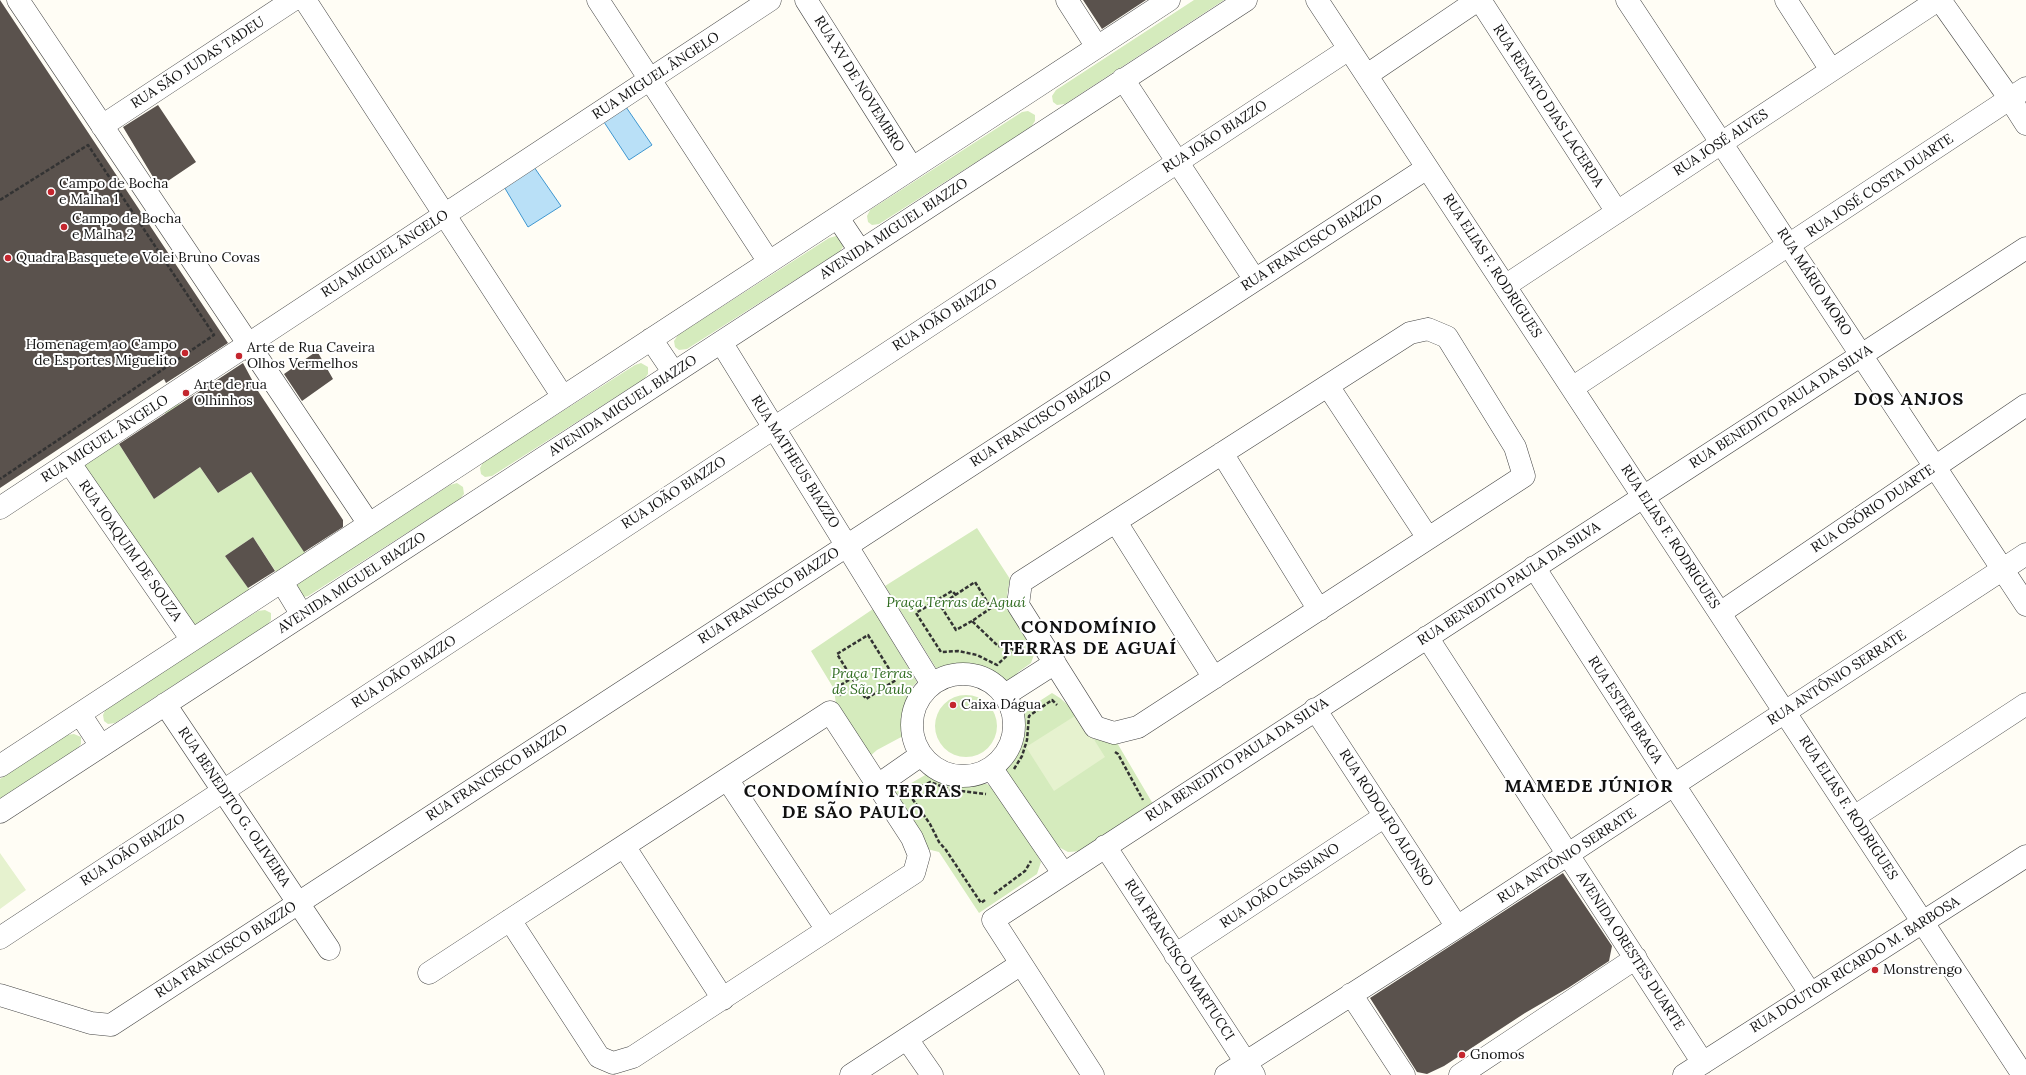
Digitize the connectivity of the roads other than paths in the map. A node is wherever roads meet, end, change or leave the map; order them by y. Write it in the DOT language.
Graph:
graph roads {
  1 [pos="18,0"];
  2 [pos="293,0"];
  3 [pos="305,0"];
  4 [pos="598,0"];
  5 [pos="770,0"];
  6 [pos="806,0"];
  7 [pos="1067,0"];
  8 [pos="1169,0"];
  9 [pos="1246,0"];
  10 [pos="1317,0"];
  11 [pos="1479,0"];
  12 [pos="1627,0"];
  13 [pos="1786,0"];
  14 [pos="1939,0"];
  15 [pos="1097,47"];
  16 [pos="1349,49"];
  17 [pos="1831,70"];
  18 [pos="1366,76"];
  19 [pos="650,79"];
  20 [pos="1123,79"];
  21 [pos="2018,93"];
  22 [pos="2026,124"];
  23 [pos="102,126"];
  24 [pos="1722,143"];
  25 [pos="1178,162"];
  26 [pos="912,168"];
  27 [pos="1427,168"];
  28 [pos="1617,212"];
  29 [pos="444,215"];
  30 [pos="838,218"];
  31 [pos="1790,246"];
  32 [pos="2026,248"];
  33 [pos="860,251"];
  34 [pos="768,262"];
  35 [pos="1255,280"];
  36 [pos="1505,286"];
  37 [pos="651,339"];
  38 [pos="721,342"];
  39 [pos="249,344"];
  40 [pos="1861,355"];
  41 [pos="674,373"];
  42 [pos="1328,386"];
  43 [pos="1572,388"];
  44 [pos="563,397"];
  45 [pos="2026,405"];
  46 [pos="774,428"];
  47 [pos="1222,453"];
  48 [pos="69,462"];
  49 [pos="1935,467"];
  50 [pos="1643,496"];
  51 [pos="0,508"];
  52 [pos="1116,522"];
  53 [pos="369,524"];
  54 [pos="1428,538"];
  55 [pos="846,546"];
  56 [pos="2026,554"];
  57 [pos="1534,567"];
  58 [pos="2002,569"];
  59 [pos="282,582"];
  60 [pos="2026,605"];
  61 [pos="1319,610"];
  62 [pos="1720,613"];
  63 [pos="302,615"];
  64 [pos="1427,637"];
  65 [pos="192,640"];
  66 [pos="1055,663"];
  67 [pos="1214,678"];
  68 [pos="932,684"];
  69 [pos="1005,695"];
  70 [pos="165,704"];
  71 [pos="2026,704"];
  72 [pos="1315,710"];
  73 [pos="1785,712"];
  74 [pos="80,714"];
  75 [pos="101,746"];
  76 [pos="921,755"];
  77 [pos="0,766"];
  78 [pos="1002,770"];
  79 [pos="727,779"];
  80 [pos="1674,785"];
  81 [pos="223,791"];
  82 [pos="883,793"];
  83 [pos="0,812"];
  84 [pos="1385,816"];
  85 [pos="1854,817"];
  86 [pos="624,846"];
  87 [pos="1105,846"];
  88 [pos="1568,854"];
  89 [pos="2026,856"];
  90 [pos="1063,873"];
  91 [pos="298,903"];
  92 [pos="510,920"];
  93 [pos="1924,922"];
  94 [pos="1457,927"];
  95 [pos="827,930"];
  96 [pos="0,938"];
  97 [pos="329,949"];
  98 [pos="1175,955"];
  99 [pos="1636,958"];
  100 [pos="1021,964"];
  101 [pos="430,973"];
  102 [pos="1810,993"];
  103 [pos="1351,994"];
  104 [pos="0,995"];
  105 [pos="723,999"];
  106 [pos="906,1039"];
  107 [pos="1702,1063"];
  108 [pos="1250,1068"];
  109 [pos="852,1075"];
  110 [pos="932,1075"];
  111 [pos="1093,1075"];
  112 [pos="1226,1075"];
  113 [pos="1404,1075"];
  114 [pos="1460,1075"];
  115 [pos="1684,1075"];
  116 [pos="2023,1075"];
  1 -- 23 [label="street"];
  2 -- 23 [label="street, RUA SÃO JUDAS TADEU"];
  3 -- 29 [label="street"];
  4 -- 19 [label="street"];
  5 -- 19 [label="street, RUA MIGUEL ÂNGELO"];
  6 -- 26 [label="street, RUA XV DE NOVEMBRO"];
  7 -- 15 [label="street"];
  8 -- 15 [label="street"];
  9 -- 20 [label="street, AVENIDA MIGUEL BIAZZO"];
  10 -- 16 [label="street, RUA ELIAS F. RODRIGUES"];
  11 -- 18 [label="street"];
  11 -- 28 [label="street, RUA RENATO DIAS LACERDA"];
  12 -- 24 [label="street, RUA MÁRIO MORO"];
  13 -- 17 [label="street"];
  14 -- 17 [label="street, RUA JOSÉ ALVES"];
  14 -- 21 [label="street"];
  15 -- 26 [label="street"];
  16 -- 18 [label="street, RUA ELIAS F. RODRIGUES"];
  16 -- 25 [label="street, RUA JOÃO BIAZZO"];
  17 -- 24 [label="street, RUA JOSÉ ALVES"];
  18 -- 27 [label="street, RUA ELIAS F. RODRIGUES"];
  19 -- 29 [label="street, RUA MIGUEL ÂNGELO"];
  19 -- 34 [label="street"];
  20 -- 25 [label="street"];
  20 -- 33 [label="street, AVENIDA MIGUEL BIAZZO"];
  21 -- 22 [label="street"];
  21 -- 31 [label="street, RUA JOSÉ COSTA DUARTE"];
  23 -- 39 [label="street"];
  24 -- 28 [label="street, RUA JOSÉ ALVES"];
  24 -- 31 [label="street, RUA MÁRIO MORO"];
  25 -- 35 [label="street"];
  25 -- 46 [label="street, RUA JOÃO BIAZZO"];
  26 -- 30 [label="street"];
  27 -- 35 [label="street, RUA FRANCISCO BIAZZO"];
  27 -- 36 [label="street, RUA ELIAS F. RODRIGUES"];
  28 -- 36 [label="street, RUA JOSÉ ALVES"];
  29 -- 39 [label="street, RUA MIGUEL ÂNGELO"];
  29 -- 44 [label="street"];
  30 -- 33 [label="street"];
  30 -- 34 [label="street"];
  31 -- 40 [label="street, RUA MÁRIO MORO"];
  31 -- 43 [label="street, RUA JOSÉ COSTA DUARTE"];
  32 -- 40 [label="street, RUA BENEDITO PAULA DA SILVA"];
  33 -- 38 [label="street, AVENIDA MIGUEL BIAZZO"];
  34 -- 37 [label="street"];
  35 -- 55 [label="street, RUA FRANCISCO BIAZZO"];
  36 -- 43 [label="street, RUA ELIAS F. RODRIGUES"];
  37 -- 41 [label="street"];
  37 -- 44 [label="street"];
  38 -- 41 [label="street, AVENIDA MIGUEL BIAZZO"];
  38 -- 46 [label="street, RUA MATHEUS BIAZZO"];
  39 -- 48 [label="street, RUA MIGUEL ÂNGELO"];
  39 -- 53 [label="street"];
  40 -- 49 [label="street, RUA MÁRIO MORO"];
  40 -- 50 [label="street, RUA BENEDITO PAULA DA SILVA"];
  41 -- 63 [label="street, AVENIDA MIGUEL BIAZZO"];
  42 -- 47 [label="street"];
  42 -- 54 [label="street"];
  42 -- 54 [label="street"];
  43 -- 50 [label="street, RUA ELIAS F. RODRIGUES"];
  44 -- 53 [label="street"];
  45 -- 49 [label="street, RUA OSÓRIO DUARTE"];
  46 -- 55 [label="street, RUA MATHEUS BIAZZO"];
  46 -- 81 [label="street, RUA JOÃO BIAZZO"];
  47 -- 52 [label="street"];
  47 -- 61 [label="street"];
  48 -- 51 [label="street, RUA MIGUEL ÂNGELO"];
  48 -- 65 [label="street, RUA JOAQUIM DE SOUZA"];
  49 -- 58 [label="street, RUA MÁRIO MORO"];
  49 -- 62 [label="street, RUA OSÓRIO DUARTE"];
  50 -- 57 [label="street, RUA BENEDITO PAULA DA SILVA"];
  50 -- 62 [label="street, RUA ELIAS F. RODRIGUES"];
  52 -- 66 [label="street"];
  52 -- 67 [label="street"];
  53 -- 59 [label="street"];
  54 -- 61 [label="street"];
  55 -- 68 [label="street, RUA MATHEUS BIAZZO"];
  55 -- 91 [label="street, RUA FRANCISCO BIAZZO"];
  56 -- 58 [label="street, RUA ANTÔNIO SERRATE"];
  57 -- 64 [label="street, RUA BENEDITO PAULA DA SILVA"];
  57 -- 80 [label="street, RUA ESTER BRAGA"];
  58 -- 60 [label="street, RUA MÁRIO MORO"];
  58 -- 73 [label="street, RUA ANTÔNIO SERRATE"];
  59 -- 63 [label="street"];
  59 -- 65 [label="street"];
  61 -- 67 [label="street"];
  62 -- 73 [label="street, RUA ELIAS F. RODRIGUES"];
  63 -- 70 [label="street, AVENIDA MIGUEL BIAZZO"];
  64 -- 72 [label="street, RUA BENEDITO PAULA DA SILVA"];
  64 -- 88 [label="street, AVENIDA ORESTES DUARTE"];
  65 -- 74 [label="street"];
  66 -- 67 [label="street"];
  66 -- 69 [label="street"];
  68 -- 69 [label="street"];
  68 -- 76 [label="street"];
  69 -- 78 [label="street"];
  70 -- 75 [label="street, AVENIDA MIGUEL BIAZZO"];
  70 -- 81 [label="street, RUA BENEDITO G. OLIVEIRA"];
  71 -- 85 [label="street"];
  72 -- 84 [label="street, RUA RODOLFO ALONSO"];
  72 -- 87 [label="street, RUA BENEDITO PAULA DA SILVA"];
  73 -- 80 [label="street, RUA ANTÔNIO SERRATE"];
  73 -- 85 [label="street, RUA ELIAS F. RODRIGUES"];
  74 -- 75 [label="street"];
  74 -- 77 [label="street"];
  75 -- 83 [label="street, AVENIDA MIGUEL BIAZZO"];
  76 -- 78 [label="street"];
  76 -- 82 [label="street"];
  78 -- 90 [label="street"];
  79 -- 82 [label="street"];
  79 -- 86 [label="street"];
  79 -- 95 [label="street"];
  80 -- 88 [label="street, RUA ANTÔNIO SERRATE"];
  80 -- 102 [label="street, RUA ESTER BRAGA"];
  81 -- 91 [label="street, RUA BENEDITO G. OLIVEIRA"];
  81 -- 96 [label="street, RUA JOÃO BIAZZO"];
  82 -- 95 [label="street"];
  84 -- 94 [label="street, RUA RODOLFO ALONSO"];
  84 -- 98 [label="street, RUA JOÃO CASSIANO"];
  85 -- 93 [label="street, RUA ELIAS F. RODRIGUES"];
  86 -- 92 [label="street"];
  86 -- 105 [label="street"];
  87 -- 90 [label="street, RUA BENEDITO PAULA DA SILVA"];
  87 -- 98 [label="street, RUA FRANCISCO MARTUCCI"];
  88 -- 94 [label="street, RUA ANTÔNIO SERRATE"];
  88 -- 99 [label="street, AVENIDA ORESTES DUARTE"];
  89 -- 93 [label="street, RUA DOUTOR RICARDO M. BARBOSA"];
  90 -- 100 [label="street, RUA BENEDITO PAULA DA SILVA"];
  91 -- 97 [label="street, RUA BENEDITO G. OLIVEIRA"];
  91 -- 104 [label="street, RUA FRANCISCO BIAZZO"];
  92 -- 101 [label="street"];
  92 -- 105 [label="street"];
  93 -- 102 [label="street, RUA DOUTOR RICARDO M. BARBOSA"];
  93 -- 116 [label="street, RUA ELIAS F. RODRIGUES"];
  94 -- 103 [label="street, RUA ANTÔNIO SERRATE"];
  95 -- 105 [label="street"];
  98 -- 108 [label="street, RUA FRANCISCO MARTUCCI"];
  99 -- 107 [label="street, AVENIDA ORESTES DUARTE"];
  99 -- 114 [label="street"];
  100 -- 106 [label="street"];
  100 -- 111 [label="street"];
  102 -- 107 [label="street, RUA DOUTOR RICARDO M. BARBOSA"];
  103 -- 108 [label="street, RUA ANTÔNIO SERRATE"];
  103 -- 113 [label="street"];
  106 -- 109 [label="street"];
  106 -- 110 [label="street"];
  107 -- 115 [label="street, RUA DOUTOR RICARDO M. BARBOSA"];
  108 -- 112 [label="street, RUA ANTÔNIO SERRATE"];
}
